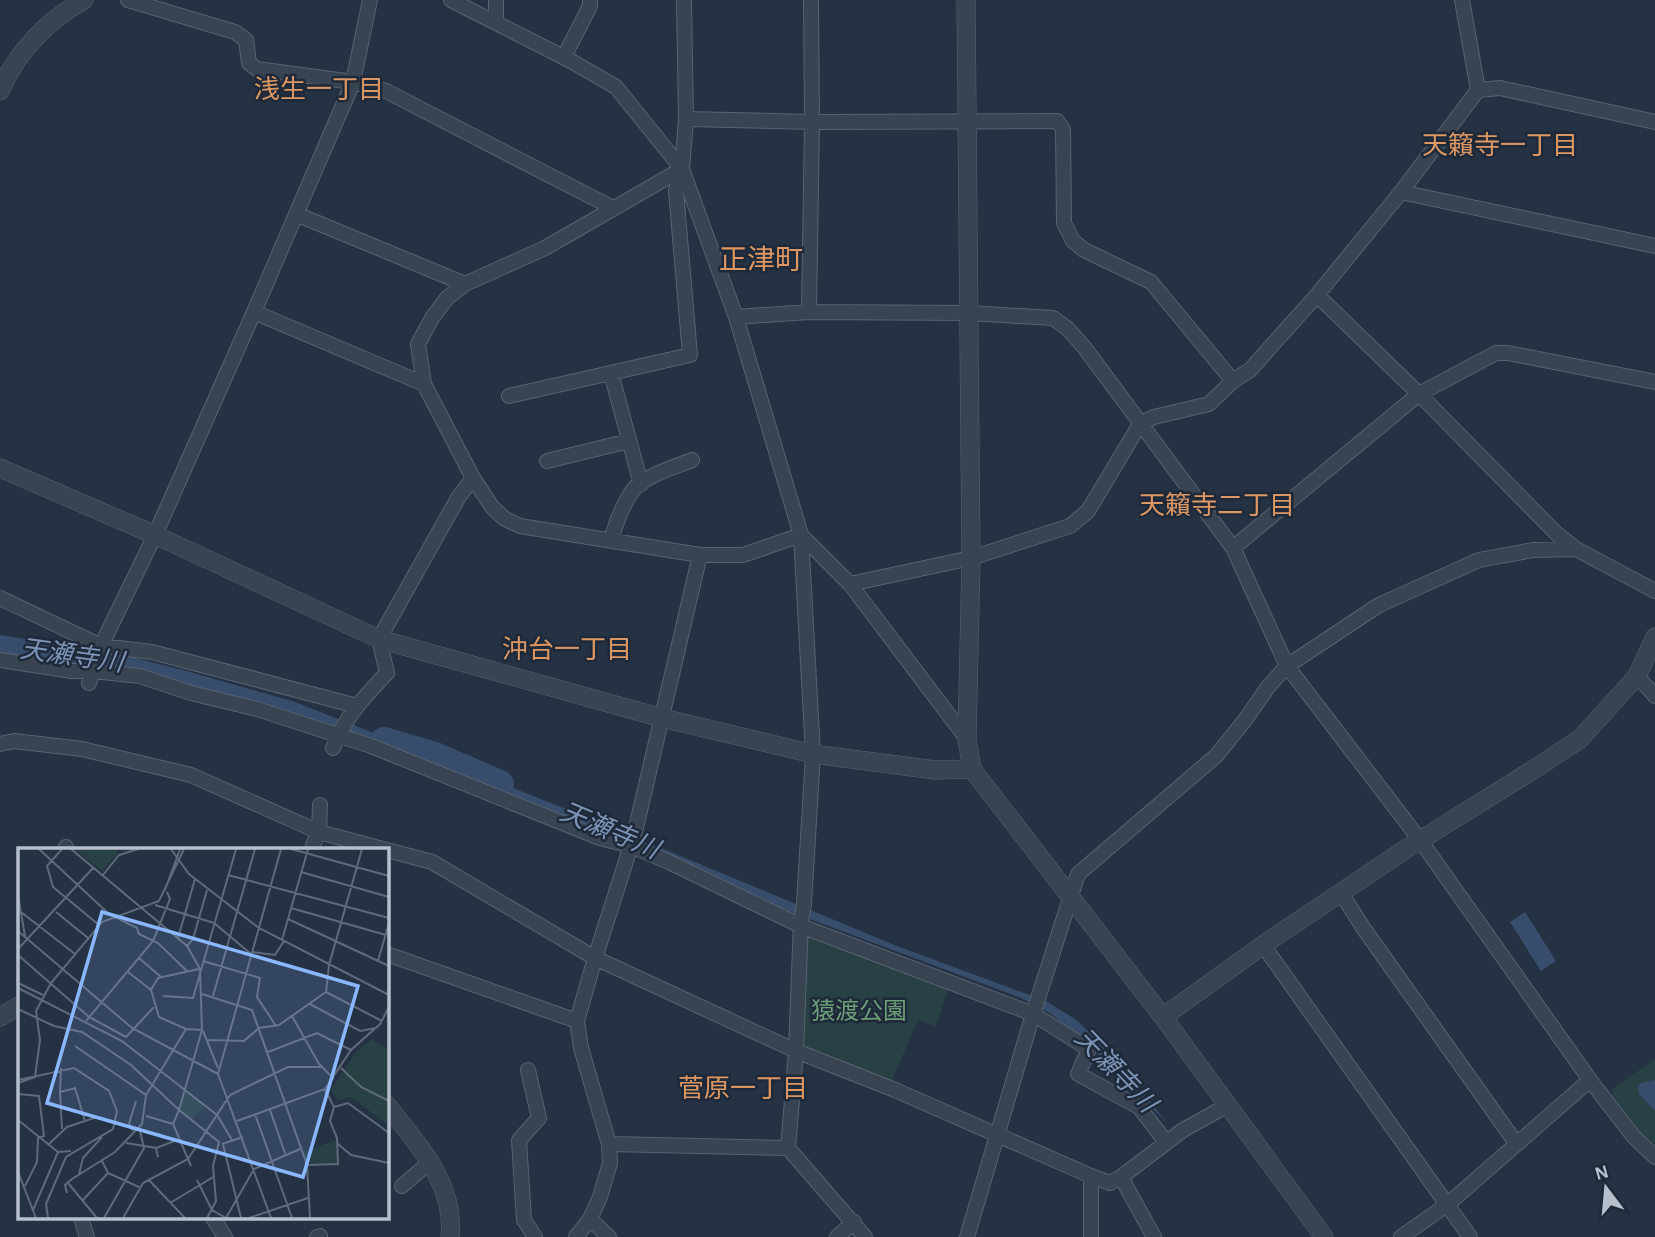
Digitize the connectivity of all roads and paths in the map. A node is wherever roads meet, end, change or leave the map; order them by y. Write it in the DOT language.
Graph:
graph roads {
  1 [pos="84,0"];
  2 [pos="128,0"];
  3 [pos="370,0"];
  4 [pos="451,0"];
  5 [pos="496,0"];
  6 [pos="590,0"];
  7 [pos="684,0"];
  8 [pos="811,0"];
  9 [pos="966,0"];
  10 [pos="1462,0"];
  11 [pos="496,23"];
  12 [pos="564,57"];
  13 [pos="353,82"];
  14 [pos="1,85"];
  15 [pos="1478,90"];
  16 [pos="686,119"];
  17 [pos="967,121"];
  18 [pos="812,122"];
  19 [pos="1655,122"];
  20 [pos="682,169"];
  21 [pos="1401,192"];
  22 [pos="613,208"];
  23 [pos="296,214"];
  24 [pos="1655,246"];
  25 [pos="465,284"];
  26 [pos="1317,295"];
  27 [pos="254,312"];
  28 [pos="809,312"];
  29 [pos="968,313"];
  30 [pos="736,317"];
  31 [pos="611,373"];
  32 [pos="1233,381"];
  33 [pos="1655,382"];
  34 [pos="424,384"];
  35 [pos="1419,394"];
  36 [pos="509,396"];
  37 [pos="1140,424"];
  38 [pos="629,441"];
  39 [pos="692,460"];
  40 [pos="547,461"];
  41 [pos="0,468"];
  42 [pos="473,478"];
  43 [pos="640,484"];
  44 [pos="801,535"];
  45 [pos="155,536"];
  46 [pos="611,540"];
  47 [pos="1233,548"];
  48 [pos="1576,549"];
  49 [pos="700,555"];
  50 [pos="971,558"];
  51 [pos="850,584"];
  52 [pos="1655,590"];
  53 [pos="0,598"];
  54 [pos="1655,637"];
  55 [pos="379,639"];
  56 [pos="100,646"];
  57 [pos="0,660"];
  58 [pos="1287,666"];
  59 [pos="1637,676"];
  60 [pos="91,677"];
  61 [pos="1655,696"];
  62 [pos="356,706"];
  63 [pos="662,718"];
  64 [pos="967,739"];
  65 [pos="336,741"];
  66 [pos="0,744"];
  67 [pos="813,754"];
  68 [pos="972,769"];
  69 [pos="320,805"];
  70 [pos="316,838"];
  71 [pos="1420,840"];
  72 [pos="632,841"];
  73 [pos="364,848"];
  74 [pos="388,853"];
  75 [pos="1340,893"];
  76 [pos="1072,899"];
  77 [pos="801,923"];
  78 [pos="1263,944"];
  79 [pos="388,954"];
  80 [pos="595,958"];
  81 [pos="18,1007"];
  82 [pos="1034,1012"];
  83 [pos="0,1017"];
  84 [pos="1163,1017"];
  85 [pos="577,1021"];
  86 [pos="796,1051"];
  87 [pos="528,1070"];
  88 [pos="1590,1080"];
  89 [pos="1227,1105"];
  90 [pos="388,1106"];
  91 [pos="996,1134"];
  92 [pos="1166,1142"];
  93 [pos="1516,1143"];
  94 [pos="609,1144"];
  95 [pos="788,1148"];
  96 [pos="1655,1157"];
  97 [pos="430,1162"];
  98 [pos="1091,1176"];
  99 [pos="1121,1177"];
  100 [pos="402,1186"];
  101 [pos="1448,1204"];
  102 [pos="590,1219"];
  103 [pos="82,1220"];
  104 [pos="214,1220"];
  105 [pos="854,1222"];
  106 [pos="88,1237"];
  107 [pos="225,1237"];
  108 [pos="450,1237"];
  109 [pos="535,1237"];
  110 [pos="576,1237"];
  111 [pos="609,1237"];
  112 [pos="837,1237"];
  113 [pos="865,1237"];
  114 [pos="967,1237"];
  115 [pos="1091,1237"];
  116 [pos="1154,1237"];
  117 [pos="1324,1237"];
  118 [pos="1401,1237"];
  119 [pos="1470,1237"];
  1 -- 14 [label="street"];
  2 -- 13 [label="street"];
  3 -- 13 [label="street"];
  4 -- 11 [label="street"];
  5 -- 11 [label="street"];
  6 -- 12 [label="street"];
  7 -- 16 [label="street"];
  8 -- 18 [label="street"];
  9 -- 17 [label="street"];
  10 -- 15 [label="street"];
  11 -- 12 [label="street"];
  12 -- 20 [label="street"];
  13 -- 22 [label="street"];
  13 -- 23 [label="street"];
  15 -- 19 [label="street"];
  15 -- 21 [label="street"];
  16 -- 18 [label="street"];
  16 -- 20 [label="street"];
  17 -- 18 [label="street"];
  17 -- 29 [label="street"];
  17 -- 32 [label="street"];
  18 -- 28 [label="street"];
  20 -- 22 [label="street"];
  20 -- 30 [label="street"];
  20 -- 31 [label="street"];
  21 -- 24 [label="street"];
  21 -- 26 [label="street"];
  22 -- 25 [label="street"];
  23 -- 25 [label="street"];
  23 -- 27 [label="street"];
  25 -- 34 [label="street"];
  26 -- 32 [label="street"];
  26 -- 35 [label="street"];
  27 -- 34 [label="street"];
  27 -- 45 [label="street"];
  28 -- 29 [label="street"];
  28 -- 30 [label="street"];
  29 -- 37 [label="street"];
  29 -- 50 [label="street"];
  30 -- 44 [label="street"];
  31 -- 36 [label="street"];
  31 -- 38 [label="street"];
  32 -- 37 [label="street"];
  33 -- 35 [label="street"];
  34 -- 42 [label="street"];
  35 -- 47 [label="street"];
  35 -- 48 [label="street"];
  37 -- 47 [label="street"];
  37 -- 50 [label="street"];
  38 -- 40 [label="street"];
  38 -- 43 [label="street"];
  39 -- 43 [label="street"];
  41 -- 45 [label="street"];
  42 -- 46 [label="street"];
  42 -- 55 [label="street"];
  43 -- 46 [label="street"];
  44 -- 49 [label="street"];
  44 -- 51 [label="street"];
  44 -- 67 [label="street"];
  45 -- 55 [label="street"];
  45 -- 56 [label="street"];
  46 -- 49 [label="street"];
  47 -- 58 [label="street"];
  48 -- 52 [label="street"];
  48 -- 58 [label="street"];
  49 -- 63 [label="street"];
  50 -- 51 [label="street"];
  50 -- 64 [label="street"];
  51 -- 64 [label="street"];
  53 -- 56 [label="street"];
  54 -- 59 [label="street"];
  55 -- 62 [label="street"];
  55 -- 63 [label="street"];
  56 -- 60 [label="street"];
  56 -- 62 [label="street"];
  57 -- 60 [label="street"];
  58 -- 71 [label="street"];
  58 -- 76 [label="street"];
  59 -- 61 [label="street"];
  59 -- 71 [label="street"];
  60 -- 65 [label="street"];
  62 -- 65 [label="street"];
  63 -- 67 [label="street"];
  63 -- 72 [label="street"];
  64 -- 68 [label="street"];
  65 -- 72 [label="street"];
  66 -- 70 [label="street"];
  67 -- 68 [label="street"];
  67 -- 77 [label="street"];
  68 -- 76 [label="street"];
  69 -- 70 [label="street"];
  70 -- 73 [label="street"];
  71 -- 75 [label="street"];
  71 -- 88 [label="street"];
  72 -- 77 [label="street"];
  72 -- 80 [label="street"];
  74 -- 80 [label="street"];
  75 -- 78 [label="street"];
  75 -- 93 [label="street"];
  76 -- 82 [label="street"];
  76 -- 84 [label="street"];
  77 -- 82 [label="street"];
  77 -- 86 [label="street"];
  78 -- 84 [label="street"];
  78 -- 101 [label="street"];
  79 -- 85 [label="street"];
  80 -- 85 [label="street"];
  80 -- 86 [label="street"];
  81 -- 83 [label="street"];
  82 -- 91 [label="street"];
  82 -- 92 [label="street"];
  84 -- 89 [label="street"];
  85 -- 94 [label="street"];
  86 -- 91 [label="street"];
  86 -- 95 [label="street"];
  87 -- 109 [label="street"];
  88 -- 93 [label="street"];
  88 -- 96 [label="street"];
  89 -- 92 [label="street"];
  89 -- 117 [label="street"];
  90 -- 97 [label="street"];
  91 -- 98 [label="street"];
  91 -- 114 [label="street"];
  92 -- 99 [label="street"];
  93 -- 101 [label="street"];
  94 -- 95 [label="street"];
  94 -- 102 [label="street"];
  95 -- 105 [label="street"];
  97 -- 100 [label="street"];
  97 -- 108 [label="street"];
  98 -- 99 [label="street"];
  98 -- 115 [label="street"];
  99 -- 116 [label="street"];
  101 -- 118 [label="street"];
  101 -- 119 [label="street"];
  102 -- 110 [label="street"];
  102 -- 111 [label="street"];
  103 -- 106 [label="street"];
  104 -- 107 [label="street"];
  105 -- 112 [label="street"];
  105 -- 113 [label="street"];
}
